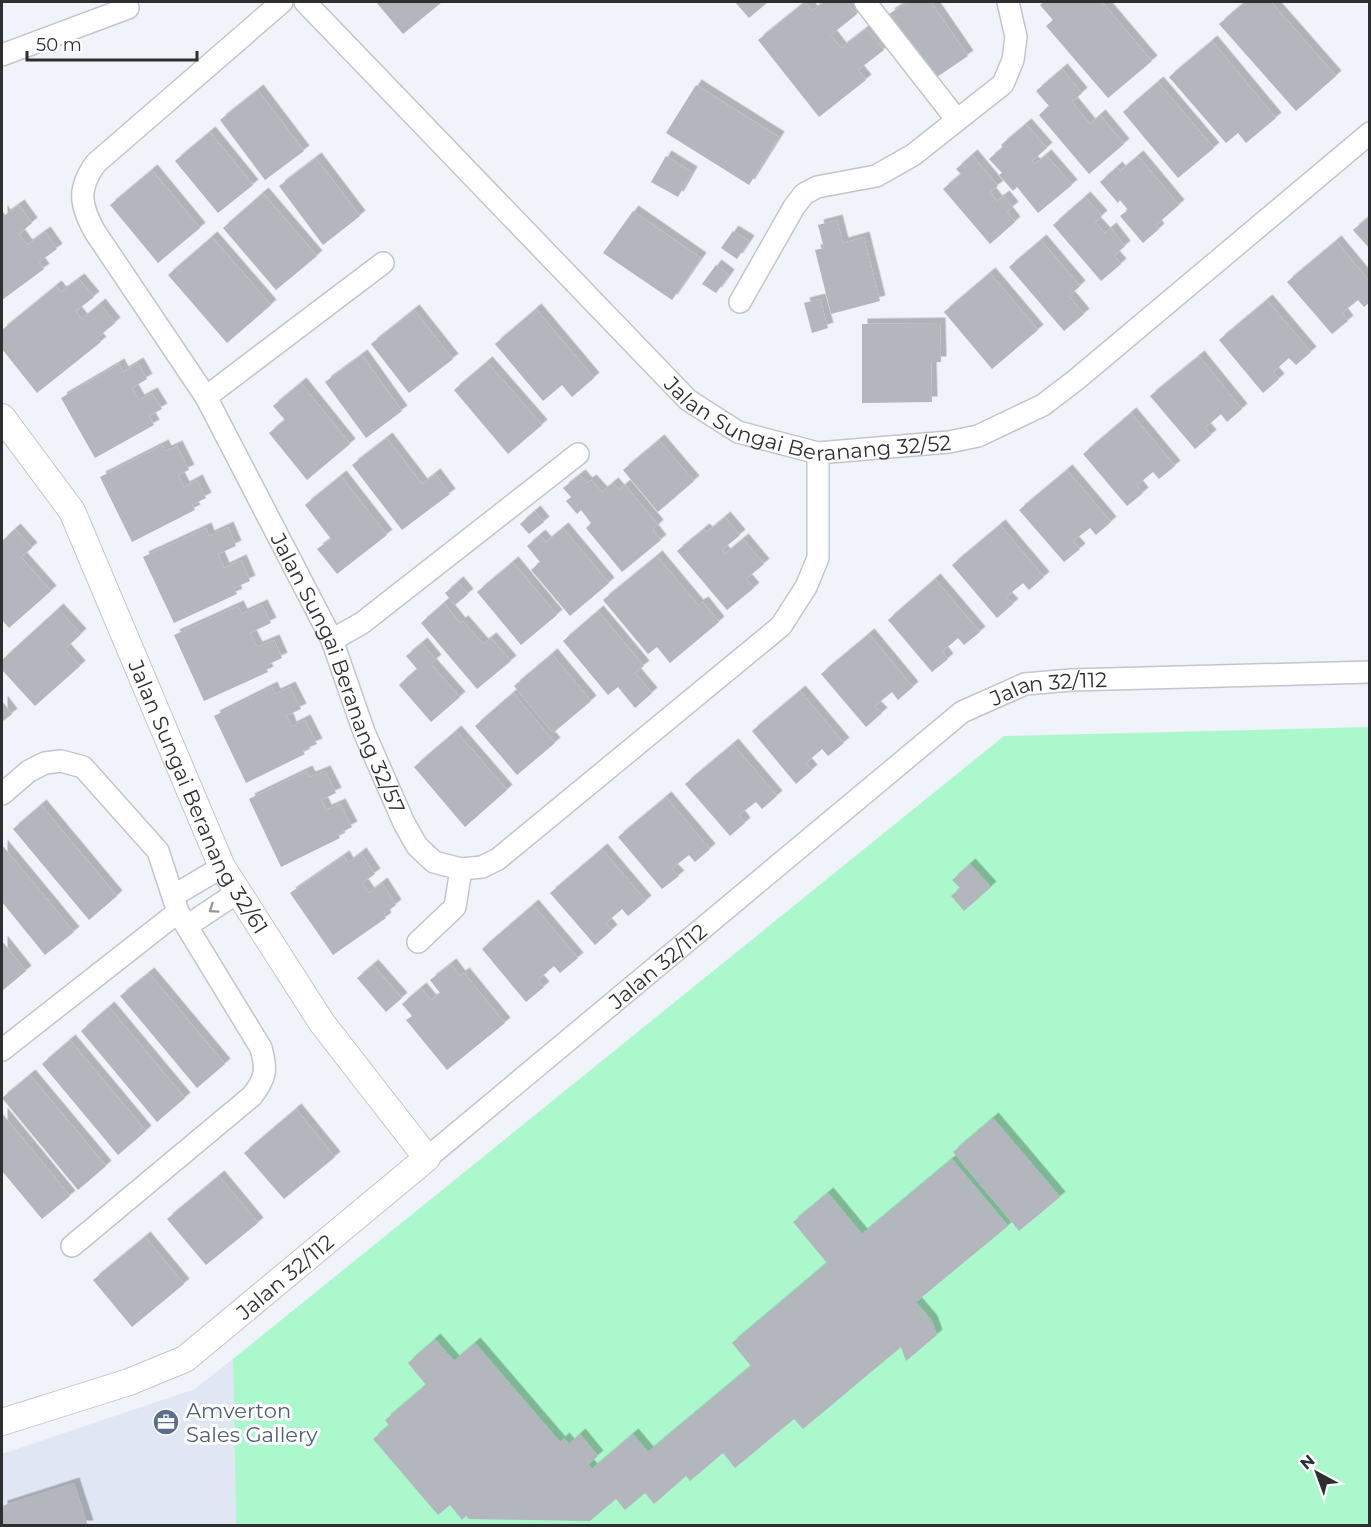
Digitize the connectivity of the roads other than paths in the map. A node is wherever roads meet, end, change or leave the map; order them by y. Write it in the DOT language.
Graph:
graph roads {
  1 [pos="282,2"];
  2 [pos="305,2"];
  3 [pos="865,2"];
  4 [pos="1008,2"];
  5 [pos="128,8"];
  6 [pos="2,55"];
  7 [pos="957,120"];
  8 [pos="1370,133"];
  9 [pos="383,262"];
  10 [pos="740,302"];
  11 [pos="206,398"];
  12 [pos="2,417"];
  13 [pos="818,453"];
  14 [pos="578,454"];
  15 [pos="332,640"];
  16 [pos="1370,672"];
  17 [pos="2,794"];
  18 [pos="222,867"];
  19 [pos="461,868"];
  20 [pos="238,892"];
  21 [pos="179,911"];
  22 [pos="418,942"];
  23 [pos="2,1050"];
  24 [pos="427,1158"];
  25 [pos="72,1246"];
  26 [pos="2,1422"];
  1 -- 11 [label="street, Jalan Sungai Beranang 32/57"];
  2 -- 13 [label="street, Jalan Sungai Beranang 32/52"];
  3 -- 7 [label="street"];
  4 -- 7 [label="street"];
  5 -- 6 [label="street"];
  7 -- 10 [label="street"];
  8 -- 13 [label="street, Jalan Sungai Beranang 32/52"];
  9 -- 11 [label="street"];
  11 -- 15 [label="street, Jalan Sungai Beranang 32/57"];
  12 -- 18 [label="street, Jalan Sungai Beranang 32/61"];
  13 -- 19 [label="street, Jalan Sungai Beranang 32/57"];
  14 -- 15 [label="street"];
  15 -- 19 [label="street, Jalan Sungai Beranang 32/57"];
  16 -- 24 [label="street, Jalan 32/112"];
  17 -- 21 [label="street"];
  18 -- 20 [label="street, Jalan Sungai Beranang 32/61"];
  18 -- 21 [label="street"];
  19 -- 22 [label="street"];
  20 -- 21 [label="street, one-way"];
  20 -- 24 [label="street, Jalan Sungai Beranang 32/61"];
  21 -- 23 [label="street"];
  21 -- 25 [label="street"];
  24 -- 26 [label="street, Jalan 32/112"];
}
